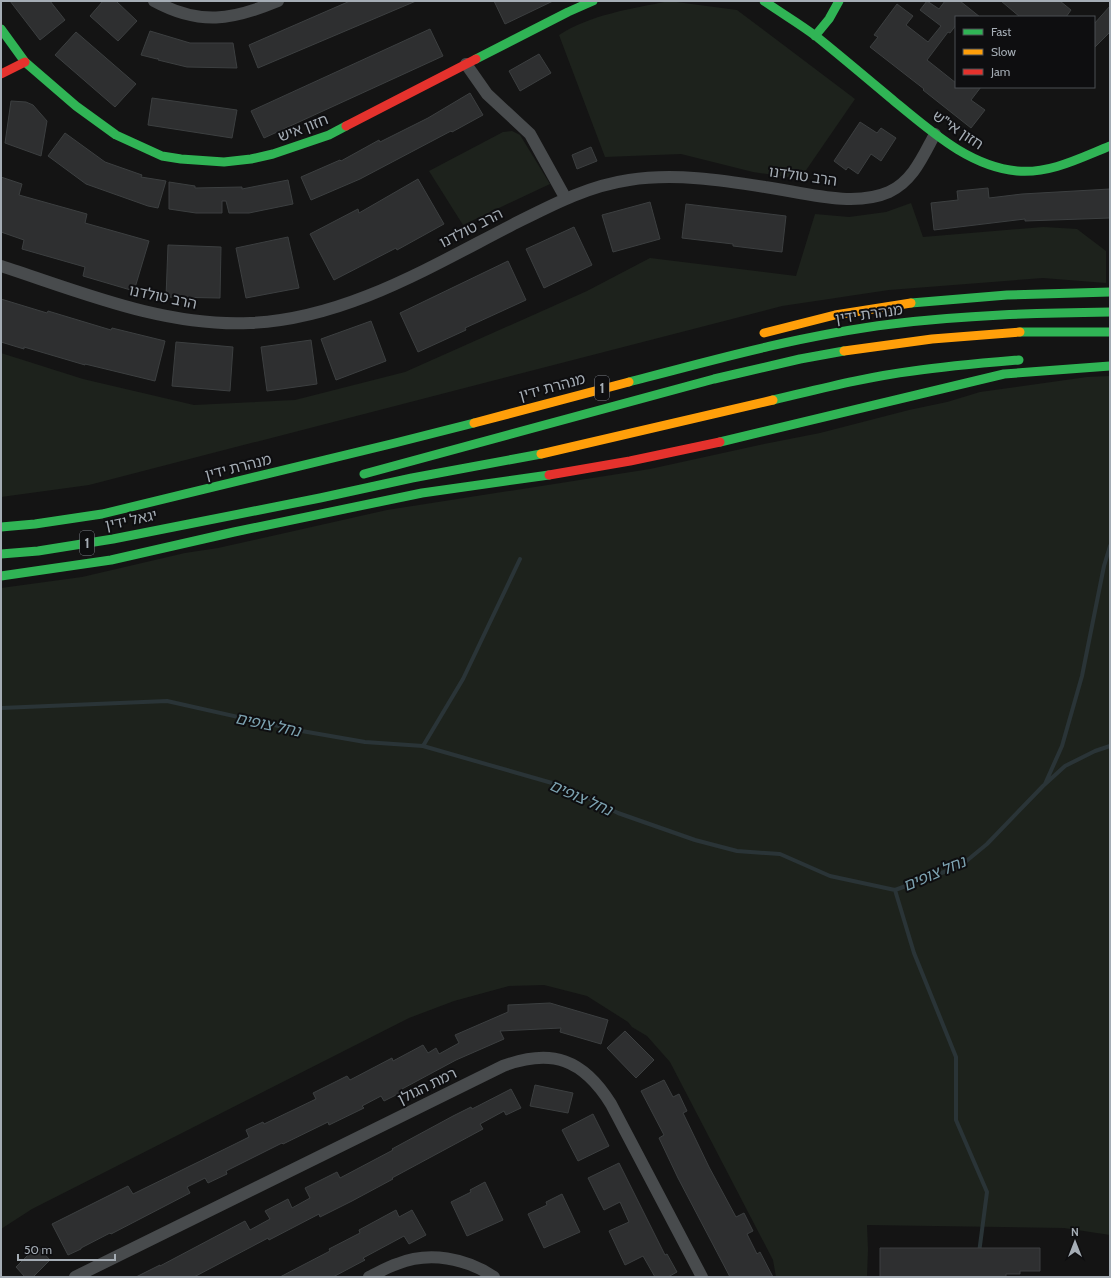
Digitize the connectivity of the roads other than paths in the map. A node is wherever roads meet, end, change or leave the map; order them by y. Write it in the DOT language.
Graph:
graph roads {
  1 [pos="154,1"];
  2 [pos="278,1"];
  3 [pos="593,1"];
  4 [pos="764,1"];
  5 [pos="839,1"];
  6 [pos="1,29"];
  7 [pos="815,36"];
  8 [pos="25,62"];
  9 [pos="466,64"];
  10 [pos="1,74"];
  11 [pos="935,134"];
  12 [pos="1110,146"];
  13 [pos="566,199"];
  14 [pos="1,266"];
  15 [pos="1110,292"];
  16 [pos="1110,312"];
  17 [pos="1110,332"];
  18 [pos="754,335"];
  19 [pos="1031,359"];
  20 [pos="1110,366"];
  21 [pos="314,453"];
  22 [pos="355,476"];
  23 [pos="278,497"];
  24 [pos="102,514"];
  25 [pos="171,526"];
  26 [pos="1,527"];
  27 [pos="1,554"];
  28 [pos="1,576"];
  29 [pos="75,1277"];
  30 [pos="369,1277"];
  31 [pos="494,1277"];
  32 [pos="702,1277"];
  1 -- 2 [label="street"];
  3 -- 9 [label="main road, חזון איש"];
  4 -- 7 [label="main road"];
  5 -- 7 [label="main road"];
  6 -- 8 [label="main road"];
  7 -- 11 [label="main road, חזון אי\"ש"];
  8 -- 9 [label="main road, חזון איש"];
  8 -- 10 [label="main road"];
  9 -- 13 [label="street"];
  11 -- 12 [label="main road, חזון אי\"ש"];
  11 -- 13 [label="street, הרב טולדנו"];
  13 -- 14 [label="street, הרב טולדנו"];
  15 -- 18 [label="main road"];
  16 -- 24 [label="main road, מנהרת ידין / 1"];
  17 -- 22 [label="main road, 1"];
  19 -- 25 [label="main road"];
  20 -- 28 [label="main road"];
  21 -- 24 [label="main road"];
  23 -- 25 [label="main road, 1"];
  24 -- 26 [label="main road, יגאל ידין / 1"];
  25 -- 27 [label="main road, יגאל ידין / 1"];
  29 -- 32 [label="street, רמת הגולן"];
  30 -- 31 [label="street"];
}
